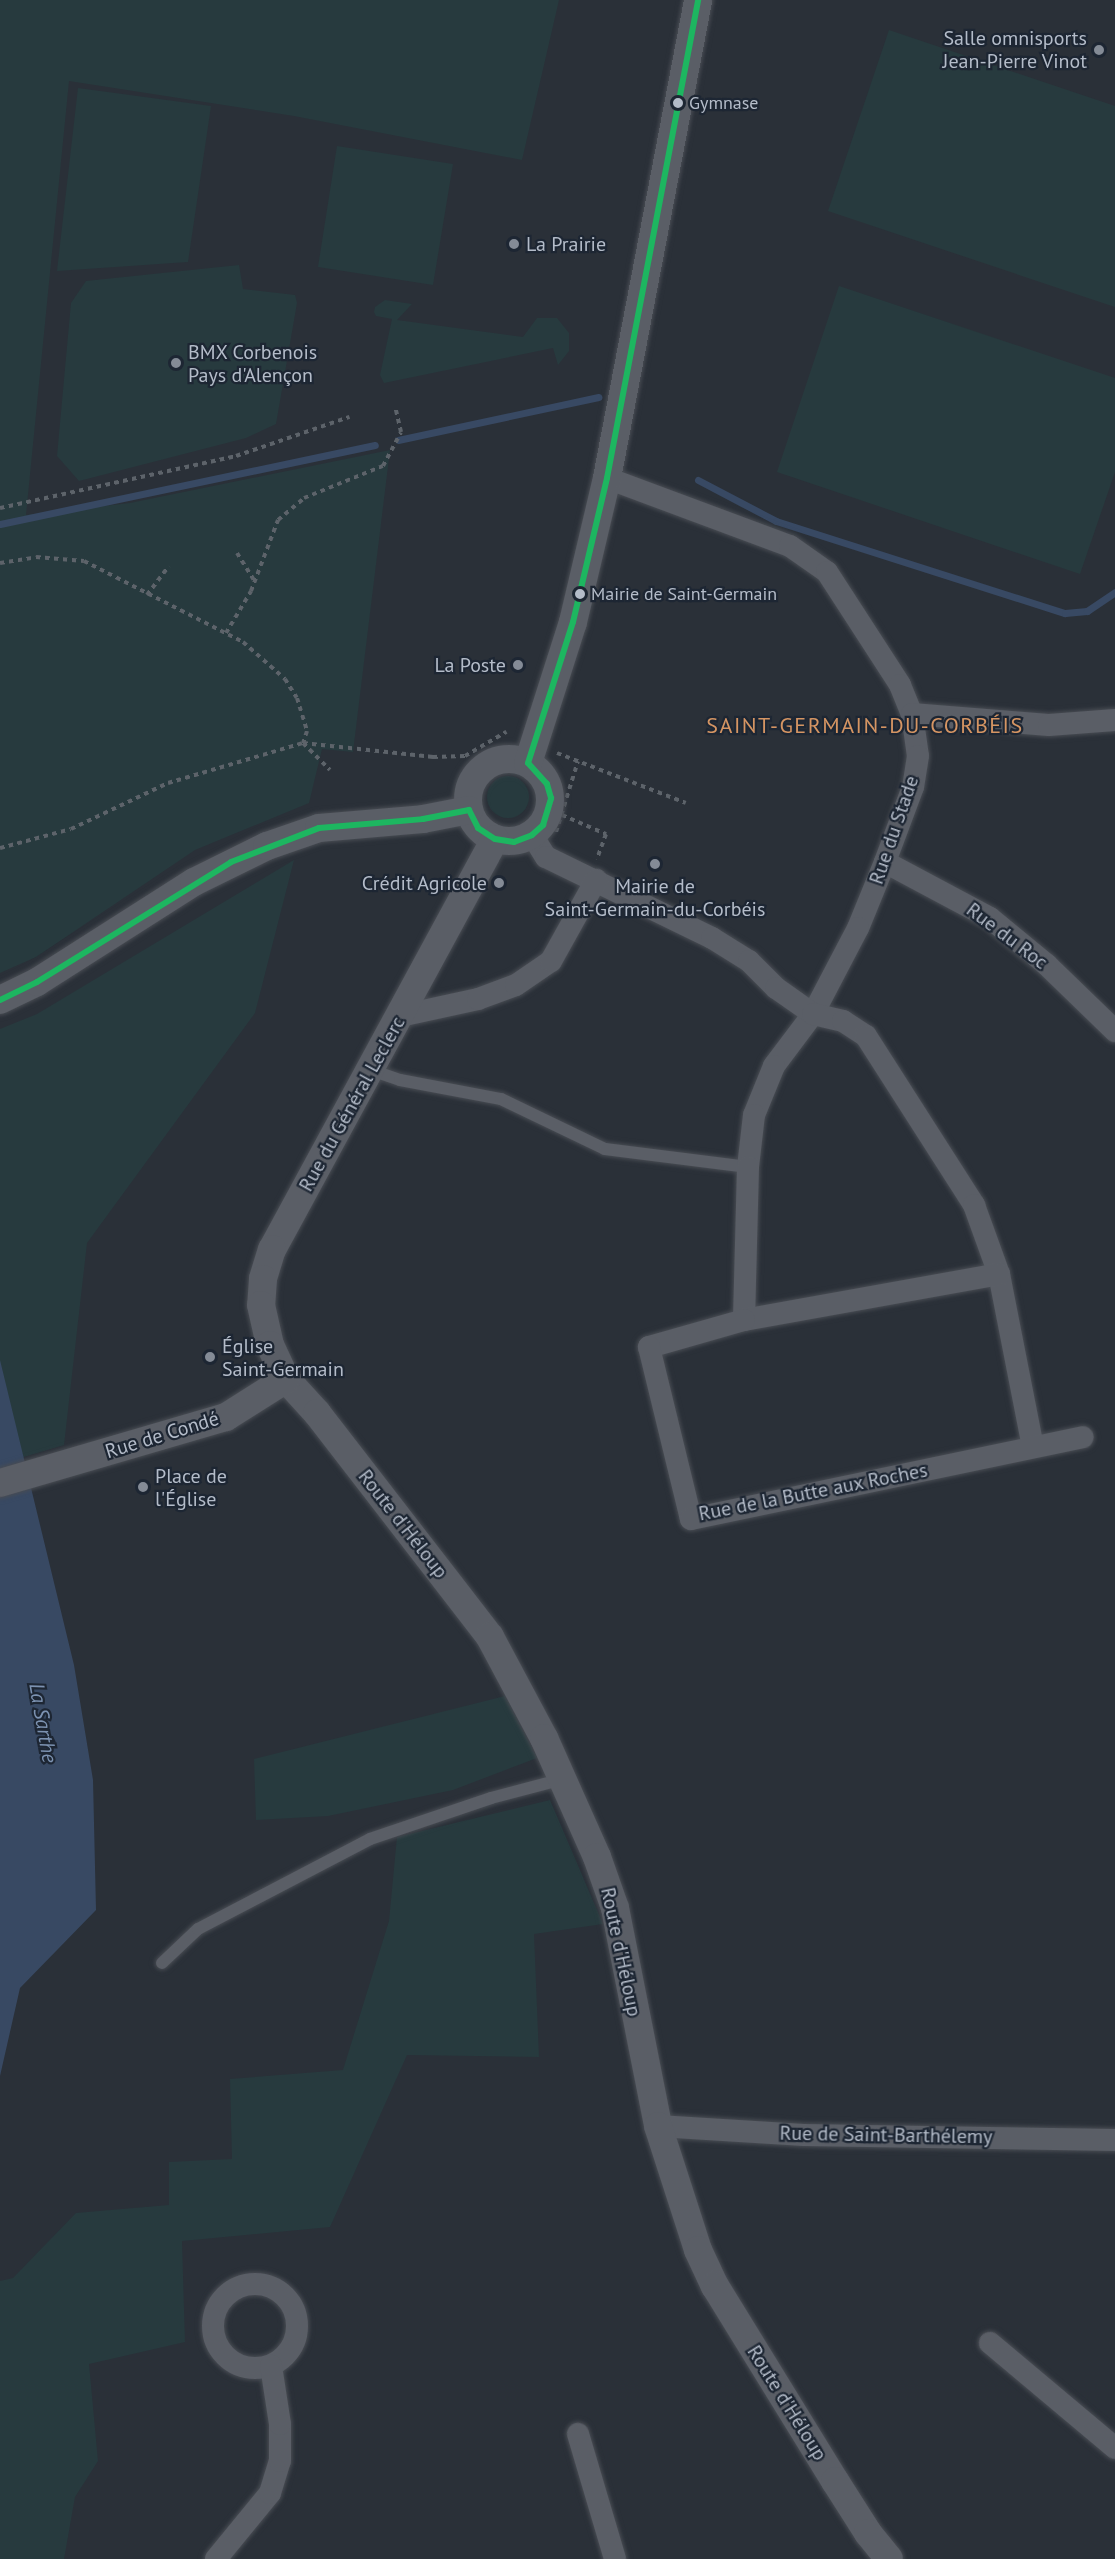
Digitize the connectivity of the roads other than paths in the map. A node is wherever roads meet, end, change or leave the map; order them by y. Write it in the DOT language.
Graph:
graph roads {
  1 [pos="698,0"];
  2 [pos="608,478"];
  3 [pos="912,714"];
  4 [pos="1115,720"];
  5 [pos="539,757"];
  6 [pos="469,810"];
  7 [pos="495,839"];
  8 [pos="537,843"];
  9 [pos="885,862"];
  10 [pos="590,878"];
  11 [pos="0,1000"];
  12 [pos="813,1014"];
  13 [pos="400,1016"];
  14 [pos="1115,1031"];
  15 [pos="371,1070"];
  16 [pos="748,1167"];
  17 [pos="999,1274"];
  18 [pos="744,1320"];
  19 [pos="286,1379"];
  20 [pos="1082,1437"];
  21 [pos="1033,1447"];
  22 [pos="0,1483"];
  23 [pos="563,1779"];
  24 [pos="162,1963"];
  25 [pos="658,2126"];
  26 [pos="1115,2140"];
  27 [pos="990,2343"];
  28 [pos="271,2366"];
  29 [pos="578,2434"];
  30 [pos="1115,2448"];
  31 [pos="216,2559"];
  32 [pos="615,2559"];
  33 [pos="889,2559"];
  1 -- 2 [label="street"];
  2 -- 3 [label="street, Rue du Stade"];
  2 -- 5 [label="street"];
  3 -- 4 [label="street"];
  3 -- 9 [label="street, Rue du Stade"];
  5 -- 6 [label="street"];
  5 -- 8 [label="street"];
  6 -- 7 [label="street"];
  6 -- 11 [label="street"];
  7 -- 8 [label="street"];
  7 -- 13 [label="street, Rue du Général Leclerc"];
  8 -- 10 [label="street"];
  9 -- 12 [label="street, Rue du Stade"];
  9 -- 14 [label="street, Rue du Roc"];
  10 -- 12 [label="street"];
  10 -- 13 [label="street"];
  12 -- 16 [label="street, Rue du Stade"];
  12 -- 17 [label="street"];
  13 -- 15 [label="street, Rue du Général Leclerc"];
  15 -- 16 [label="lane"];
  15 -- 19 [label="street, Rue du Général Leclerc"];
  16 -- 18 [label="street, Rue du Stade"];
  17 -- 18 [label="street, Rue de la Butte aux Roches"];
  17 -- 21 [label="street"];
  18 -- 21 [label="street, Rue de la Butte aux Roches"];
  19 -- 22 [label="street, Rue de Condé"];
  19 -- 23 [label="street, Route d'Héloup"];
  20 -- 21 [label="street, Rue de la Butte aux Roches"];
  23 -- 24 [label="lane"];
  23 -- 25 [label="street, Route d'Héloup"];
  25 -- 26 [label="street, Rue de Saint-Barthélemy"];
  25 -- 33 [label="street, Route d'Héloup"];
  27 -- 30 [label="street"];
  28 -- 31 [label="street"];
  29 -- 32 [label="street"];
}
